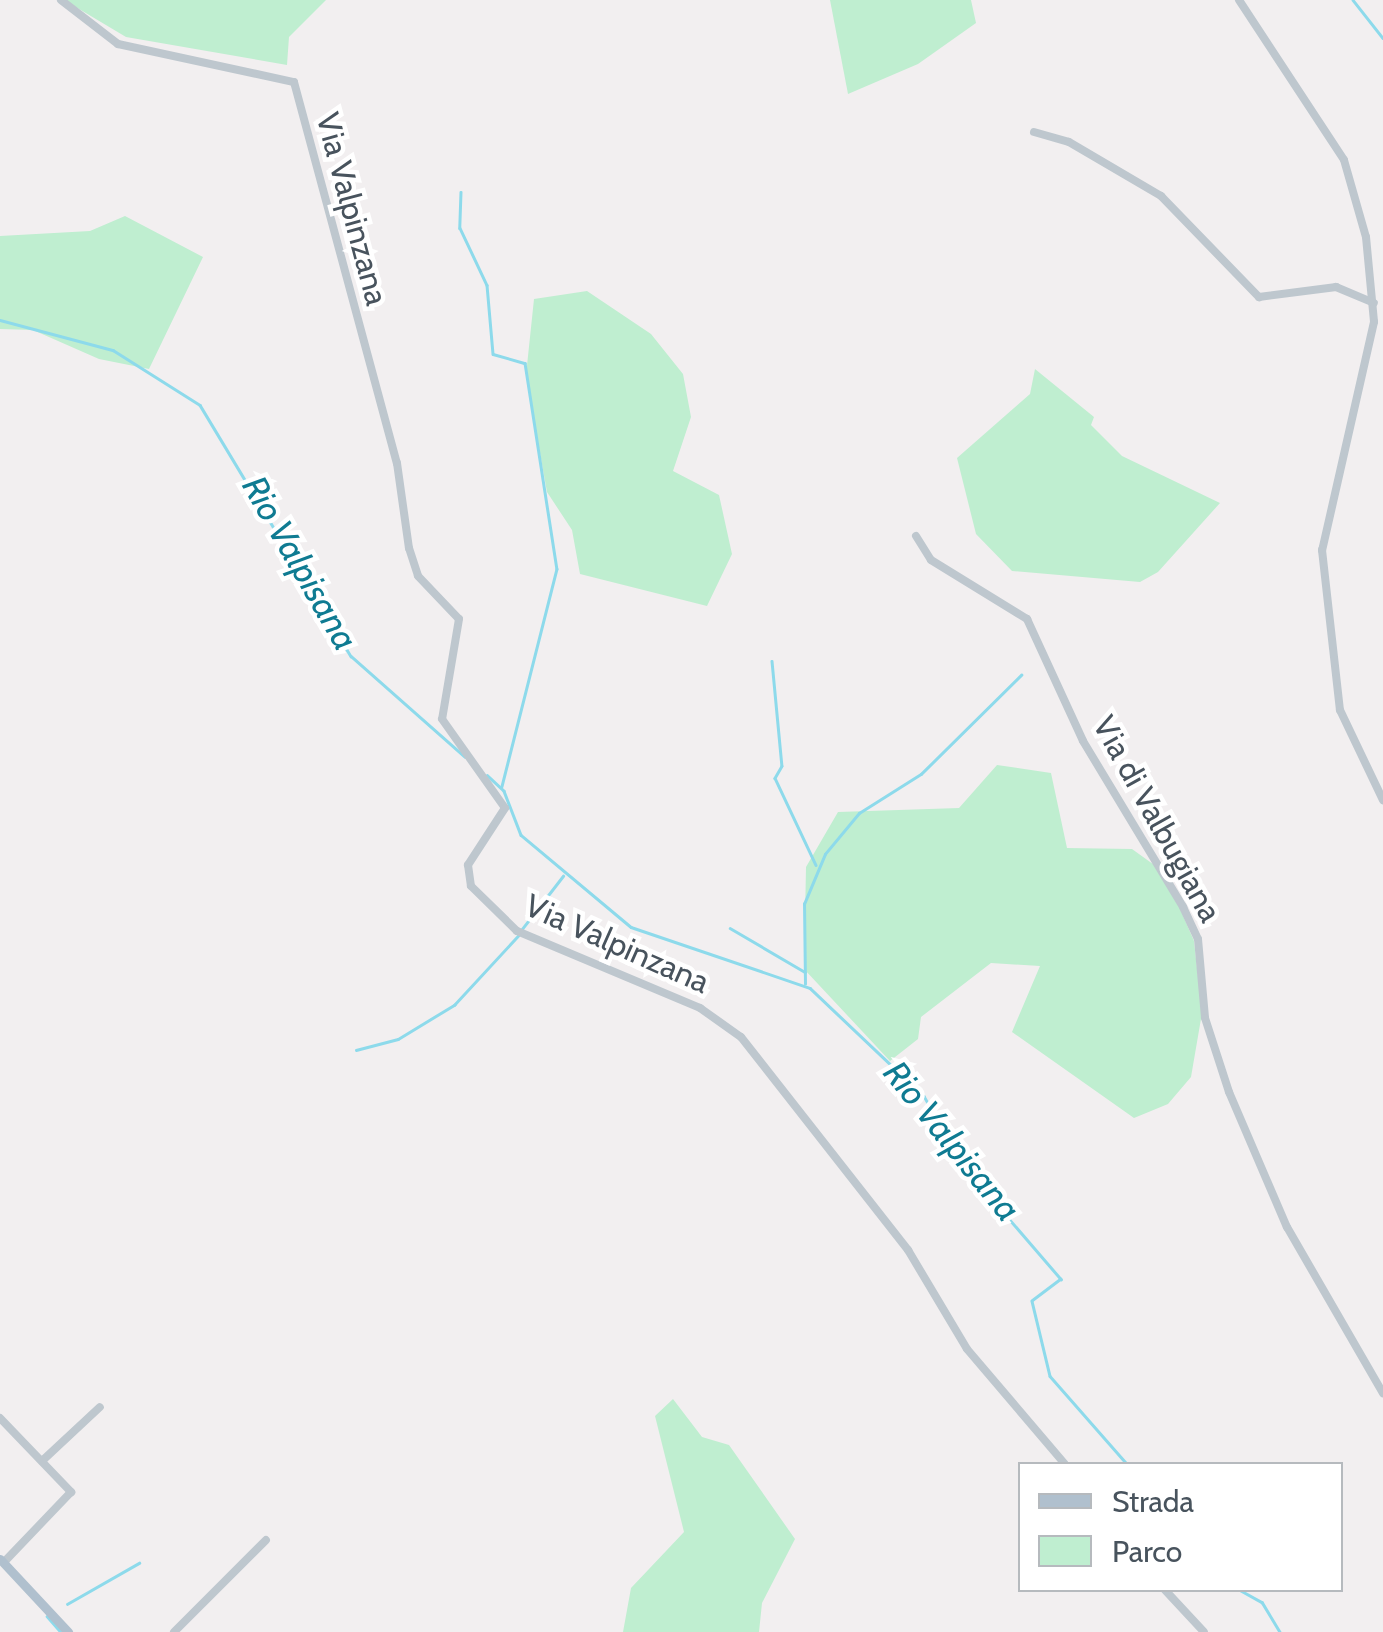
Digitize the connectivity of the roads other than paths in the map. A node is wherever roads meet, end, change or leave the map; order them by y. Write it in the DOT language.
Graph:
graph roads {
  1 [pos="61,0"];
  2 [pos="1240,0"];
  3 [pos="1034,132"];
  4 [pos="1374,304"];
  5 [pos="916,536"];
  6 [pos="1383,800"];
  7 [pos="1383,1392"];
  8 [pos="100,1407"];
  9 [pos="0,1418"];
  10 [pos="42,1462"];
  11 [pos="1063,1462"];
  12 [pos="266,1540"];
  13 [pos="2,1560"];
  14 [pos="1167,1592"];
  15 [pos="68,1632"];
  16 [pos="174,1632"];
  17 [pos="1204,1632"];
  1 -- 11 [label="street, Via Valpinzana"];
  2 -- 4 [label="street"];
  3 -- 4 [label="street"];
  4 -- 6 [label="street"];
  5 -- 7 [label="street, Via di Valbugiana"];
  8 -- 10 [label="street"];
  9 -- 10 [label="street"];
  10 -- 13 [label="street"];
  12 -- 16 [label="street"];
  13 -- 15 [label="main road"];
  14 -- 17 [label="street"];
}
